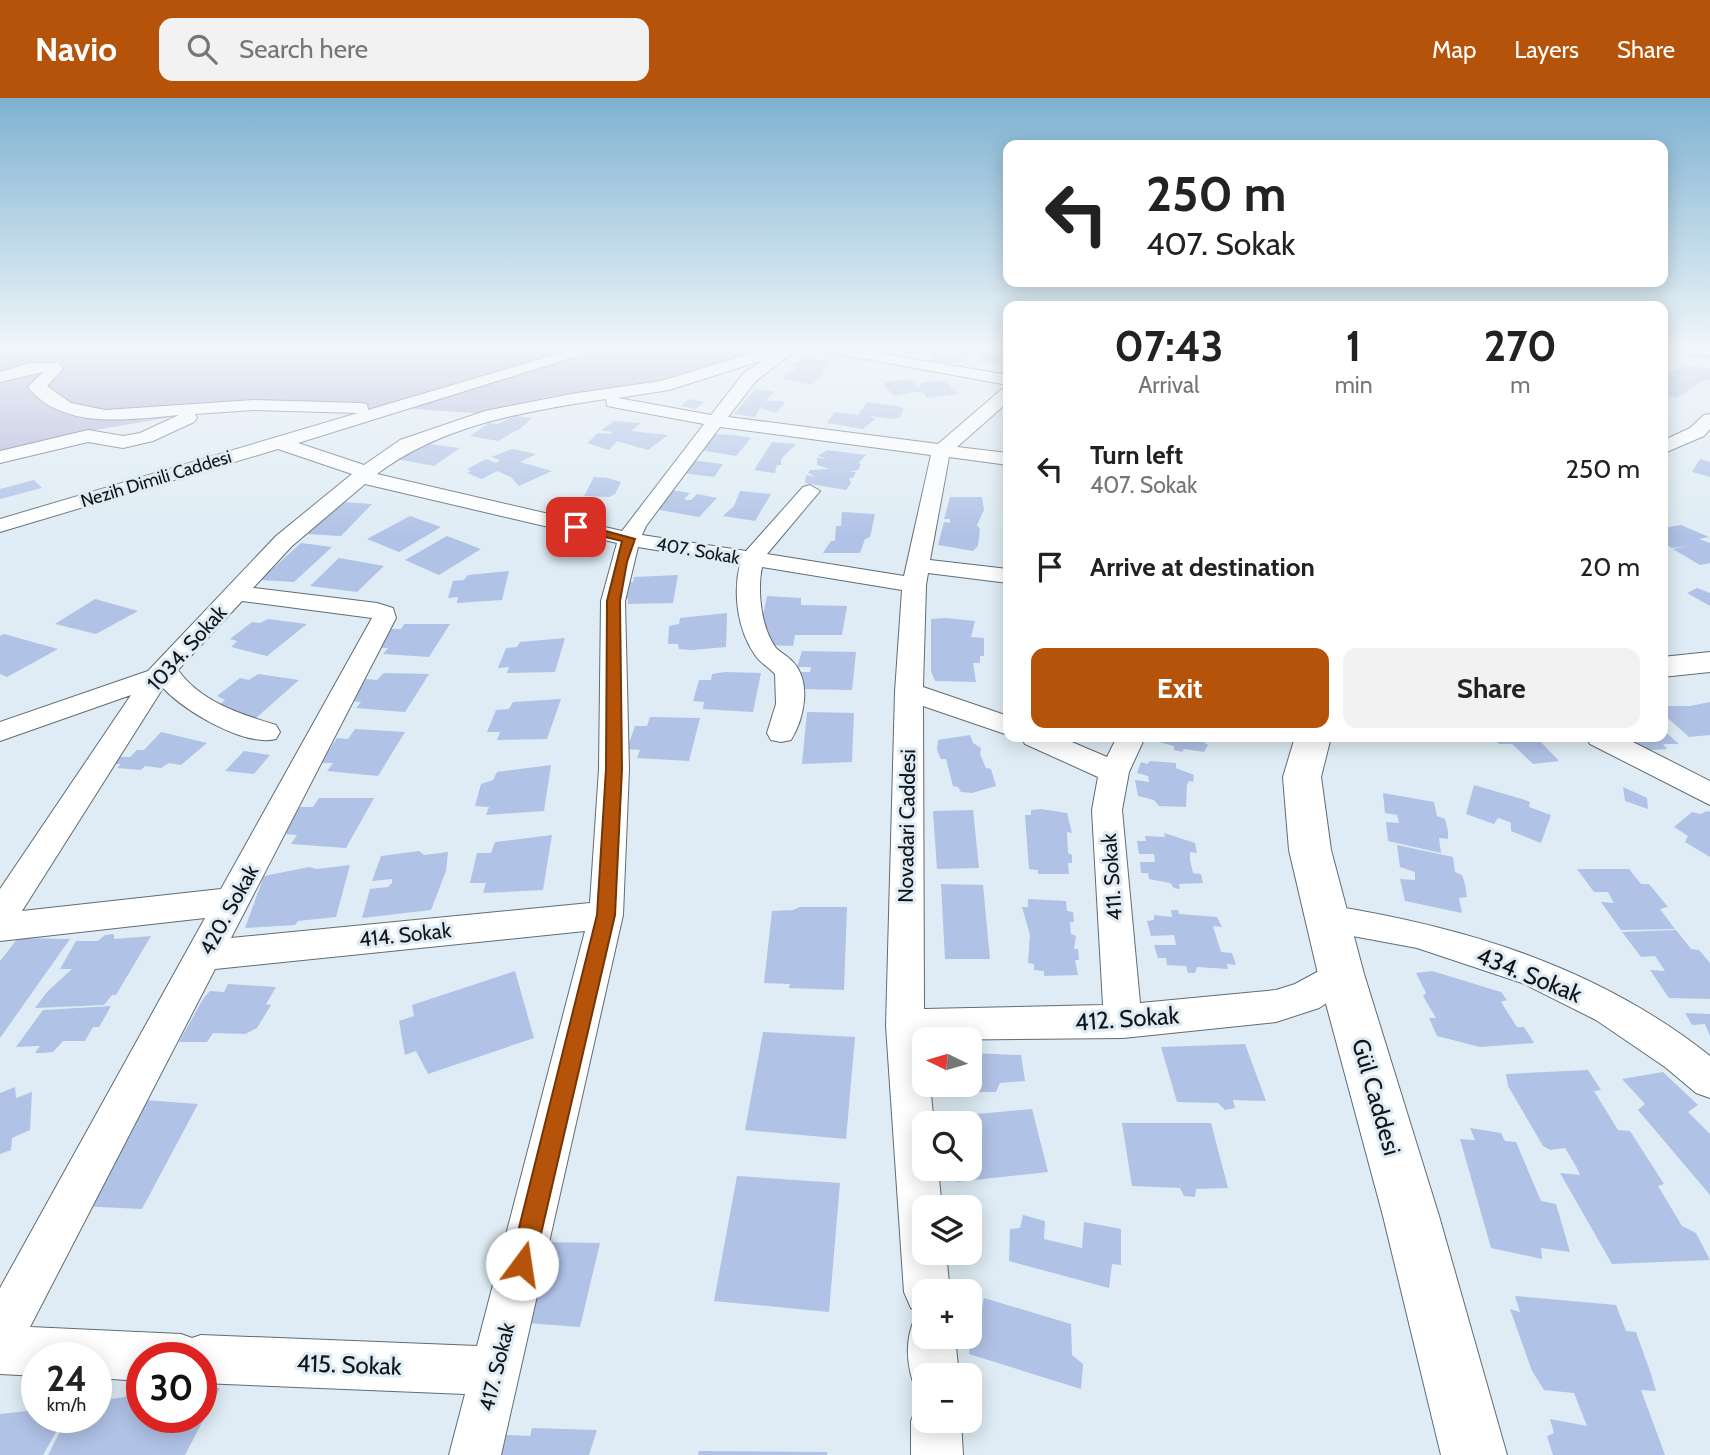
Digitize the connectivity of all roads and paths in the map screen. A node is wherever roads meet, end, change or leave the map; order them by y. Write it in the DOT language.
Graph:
graph roads {
  1 [pos="73,409"];
  2 [pos="207,409"];
  3 [pos="388,409"];
  4 [pos="411,409"];
  5 [pos="523,409"];
  6 [pos="650,409"];
  7 [pos="724,409"];
  8 [pos="989,409"];
  9 [pos="200,410"];
  10 [pos="491,415"];
  11 [pos="715,421"];
  12 [pos="1668,425"];
  13 [pos="1706,429"];
  14 [pos="101,439"];
  15 [pos="277,442"];
  16 [pos="1668,446"];
  17 [pos="941,451"];
  18 [pos="0,457"];
  19 [pos="1003,457"];
  20 [pos="213,462"];
  21 [pos="364,475"];
  22 [pos="810,491"];
  23 [pos="0,526"];
  24 [pos="629,539"];
  25 [pos="752,560"];
  26 [pos="916,575"];
  27 [pos="1003,576"];
  28 [pos="238,593"];
  29 [pos="161,673"];
  30 [pos="909,692"];
  31 [pos="1003,724"];
  32 [pos="0,732"];
  33 [pos="266,732"];
  34 [pos="781,733"];
  35 [pos="1046,742"];
  36 [pos="1129,742"];
  37 [pos="1312,742"];
  38 [pos="1610,742"];
  39 [pos="1114,772"];
  40 [pos="1710,794"];
  41 [pos="235,901"];
  42 [pos="606,915"];
  43 [pos="0,917"];
  44 [pos="1327,919"];
  45 [pos="0,927"];
  46 [pos="204,955"];
  47 [pos="1340,974"];
  48 [pos="1123,1021"];
  49 [pos="905,1026"];
  50 [pos="1710,1080"];
  51 [pos="926,1279"];
  52 [pos="0,1335"];
  53 [pos="0,1350"];
  54 [pos="126,1356"];
  55 [pos="217,1360"];
  56 [pos="496,1371"];
  57 [pos="936,1433"];
  58 [pos="475,1455"];
  59 [pos="937,1455"];
  60 [pos="1474,1455"];
  1 -- 9 [label="street"];
  2 -- 9 [label="street"];
  3 -- 15 [label="street, Nezih Dimili Caddesi"];
  4 -- 10 [label="street"];
  5 -- 10 [label="street"];
  6 -- 11 [label="street"];
  7 -- 11 [label="street, 417. Sokak"];
  8 -- 17 [label="street"];
  9 -- 14 [label="street"];
  10 -- 21 [label="street, 1034. Sokak"];
  11 -- 17 [label="street"];
  11 -- 24 [label="street, 417. Sokak"];
  12 -- 13 [label="street"];
  13 -- 16 [label="street"];
  14 -- 18 [label="street"];
  14 -- 20 [label="street"];
  15 -- 20 [label="street, Nezih Dimili Caddesi"];
  15 -- 21 [label="street, 407. Sokak"];
  17 -- 19 [label="street"];
  17 -- 26 [label="street, Novadari Caddesi"];
  20 -- 23 [label="street, Nezih Dimili Caddesi"];
  21 -- 24 [label="street, 407. Sokak"];
  21 -- 28 [label="street, 1034. Sokak"];
  22 -- 25 [label="street"];
  24 -- 25 [label="street, 407. Sokak"];
  24 -- 42 [label="street, 417. Sokak"];
  25 -- 26 [label="street, 407. Sokak"];
  25 -- 34 [label="street"];
  26 -- 27 [label="street, 407. Sokak"];
  26 -- 30 [label="street, Novadari Caddesi"];
  28 -- 29 [label="street, 1034. Sokak"];
  28 -- 41 [label="street, 420. Sokak"];
  29 -- 32 [label="street"];
  29 -- 33 [label="street"];
  29 -- 43 [label="street, 1034. Sokak"];
  30 -- 31 [label="street"];
  30 -- 49 [label="street, Novadari Caddesi"];
  35 -- 39 [label="street"];
  36 -- 39 [label="street, 411. Sokak"];
  37 -- 44 [label="main road, Gül Caddesi"];
  38 -- 40 [label="street"];
  39 -- 48 [label="street, 411. Sokak"];
  41 -- 45 [label="street"];
  41 -- 46 [label="street, 420. Sokak"];
  42 -- 46 [label="street, 414. Sokak"];
  42 -- 56 [label="street, 417. Sokak"];
  44 -- 47 [label="main road, Gül Caddesi"];
  44 -- 50 [label="street, 434. Sokak"];
  46 -- 52 [label="street, 420. Sokak"];
  47 -- 48 [label="street, 412. Sokak"];
  47 -- 60 [label="main road, Gül Caddesi"];
  48 -- 49 [label="street, 412. Sokak"];
  49 -- 51 [label="street, Novadari Caddesi"];
  53 -- 54 [label="street"];
  55 -- 56 [label="street, 415. Sokak"];
  56 -- 58 [label="street, 417. Sokak"];
  57 -- 59 [label="street"];
}
